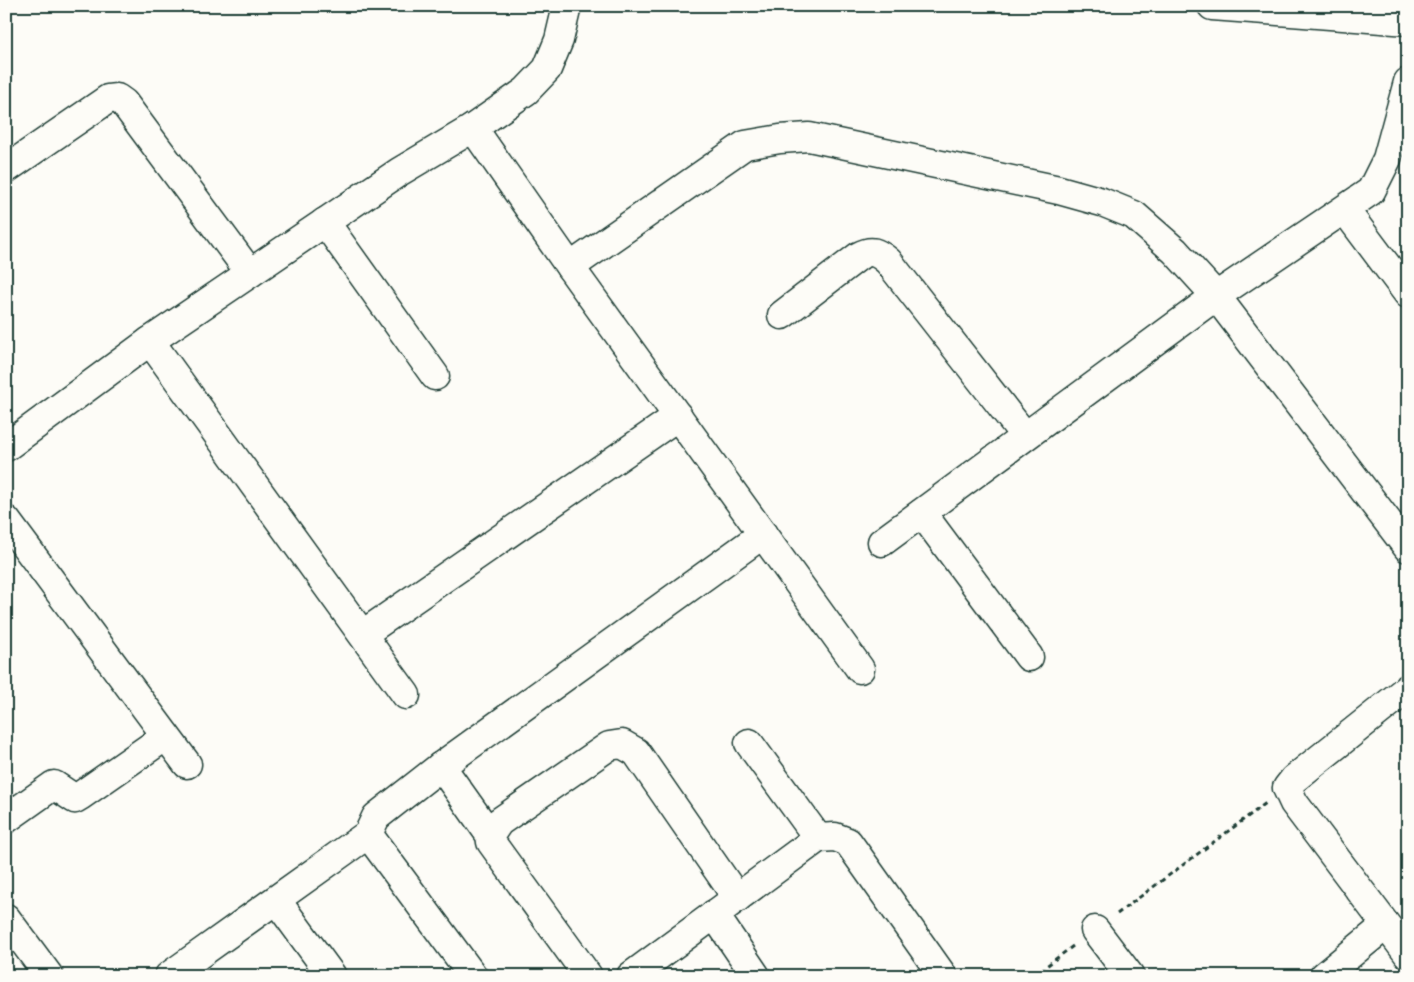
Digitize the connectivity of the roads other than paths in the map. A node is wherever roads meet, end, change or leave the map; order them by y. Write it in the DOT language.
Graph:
graph roads {
  1 [pos="567,6"];
  2 [pos="1212,6"];
  3 [pos="1408,21"];
  4 [pos="1408,82"];
  5 [pos="473,128"];
  6 [pos="6,169"];
  7 [pos="1345,210"];
  8 [pos="324,222"];
  9 [pos="570,268"];
  10 [pos="250,273"];
  11 [pos="1408,294"];
  12 [pos="1216,296"];
  13 [pos="782,315"];
  14 [pos="150,341"];
  15 [pos="435,376"];
  16 [pos="678,416"];
  17 [pos="1025,436"];
  18 [pos="6,447"];
  19 [pos="922,513"];
  20 [pos="6,520"];
  21 [pos="763,534"];
  22 [pos="882,542"];
  23 [pos="1408,548"];
  24 [pos="363,634"];
  25 [pos="1029,657"];
  26 [pos="860,669"];
  27 [pos="1408,688"];
  28 [pos="406,695"];
  29 [pos="166,736"];
  30 [pos="749,743"];
  31 [pos="187,764"];
  32 [pos="441,766"];
  33 [pos="6,819"];
  34 [pos="368,834"];
  35 [pos="490,834"];
  36 [pos="818,838"];
  37 [pos="737,898"];
  38 [pos="276,901"];
  39 [pos="714,914"];
  40 [pos="6,918"];
  41 [pos="1386,925"];
  42 [pos="1095,930"];
  43 [pos="1408,954"];
  44 [pos="49,976"];
  45 [pos="169,976"];
  46 [pos="332,976"];
  47 [pos="473,976"];
  48 [pos="588,976"];
  49 [pos="631,976"];
  50 [pos="756,976"];
  51 [pos="943,976"];
  52 [pos="1130,976"];
  53 [pos="1324,976"];
  1 -- 5 [label="street"];
  2 -- 3 [label="street"];
  4 -- 7 [label="street"];
  5 -- 8 [label="street"];
  5 -- 9 [label="street"];
  6 -- 10 [label="street"];
  7 -- 11 [label="street"];
  7 -- 12 [label="street"];
  8 -- 10 [label="street"];
  8 -- 15 [label="street"];
  9 -- 12 [label="street"];
  9 -- 16 [label="street"];
  10 -- 14 [label="street"];
  12 -- 17 [label="street"];
  12 -- 23 [label="street"];
  13 -- 17 [label="street"];
  14 -- 18 [label="street"];
  14 -- 24 [label="street"];
  16 -- 21 [label="street"];
  16 -- 24 [label="street"];
  17 -- 19 [label="street"];
  19 -- 22 [label="street"];
  19 -- 25 [label="street"];
  20 -- 29 [label="street"];
  21 -- 26 [label="street"];
  21 -- 32 [label="street"];
  24 -- 28 [label="street"];
  27 -- 41 [label="street"];
  29 -- 31 [label="street"];
  29 -- 33 [label="street"];
  30 -- 36 [label="street"];
  32 -- 34 [label="street"];
  32 -- 35 [label="street"];
  34 -- 38 [label="street"];
  34 -- 47 [label="street"];
  35 -- 37 [label="street"];
  35 -- 48 [label="street"];
  36 -- 37 [label="street"];
  36 -- 51 [label="street"];
  37 -- 39 [label="street"];
  38 -- 45 [label="street"];
  38 -- 46 [label="street"];
  39 -- 49 [label="street"];
  39 -- 50 [label="street"];
  40 -- 44 [label="street"];
  41 -- 43 [label="street"];
  41 -- 53 [label="street"];
  42 -- 52 [label="street"];
}
